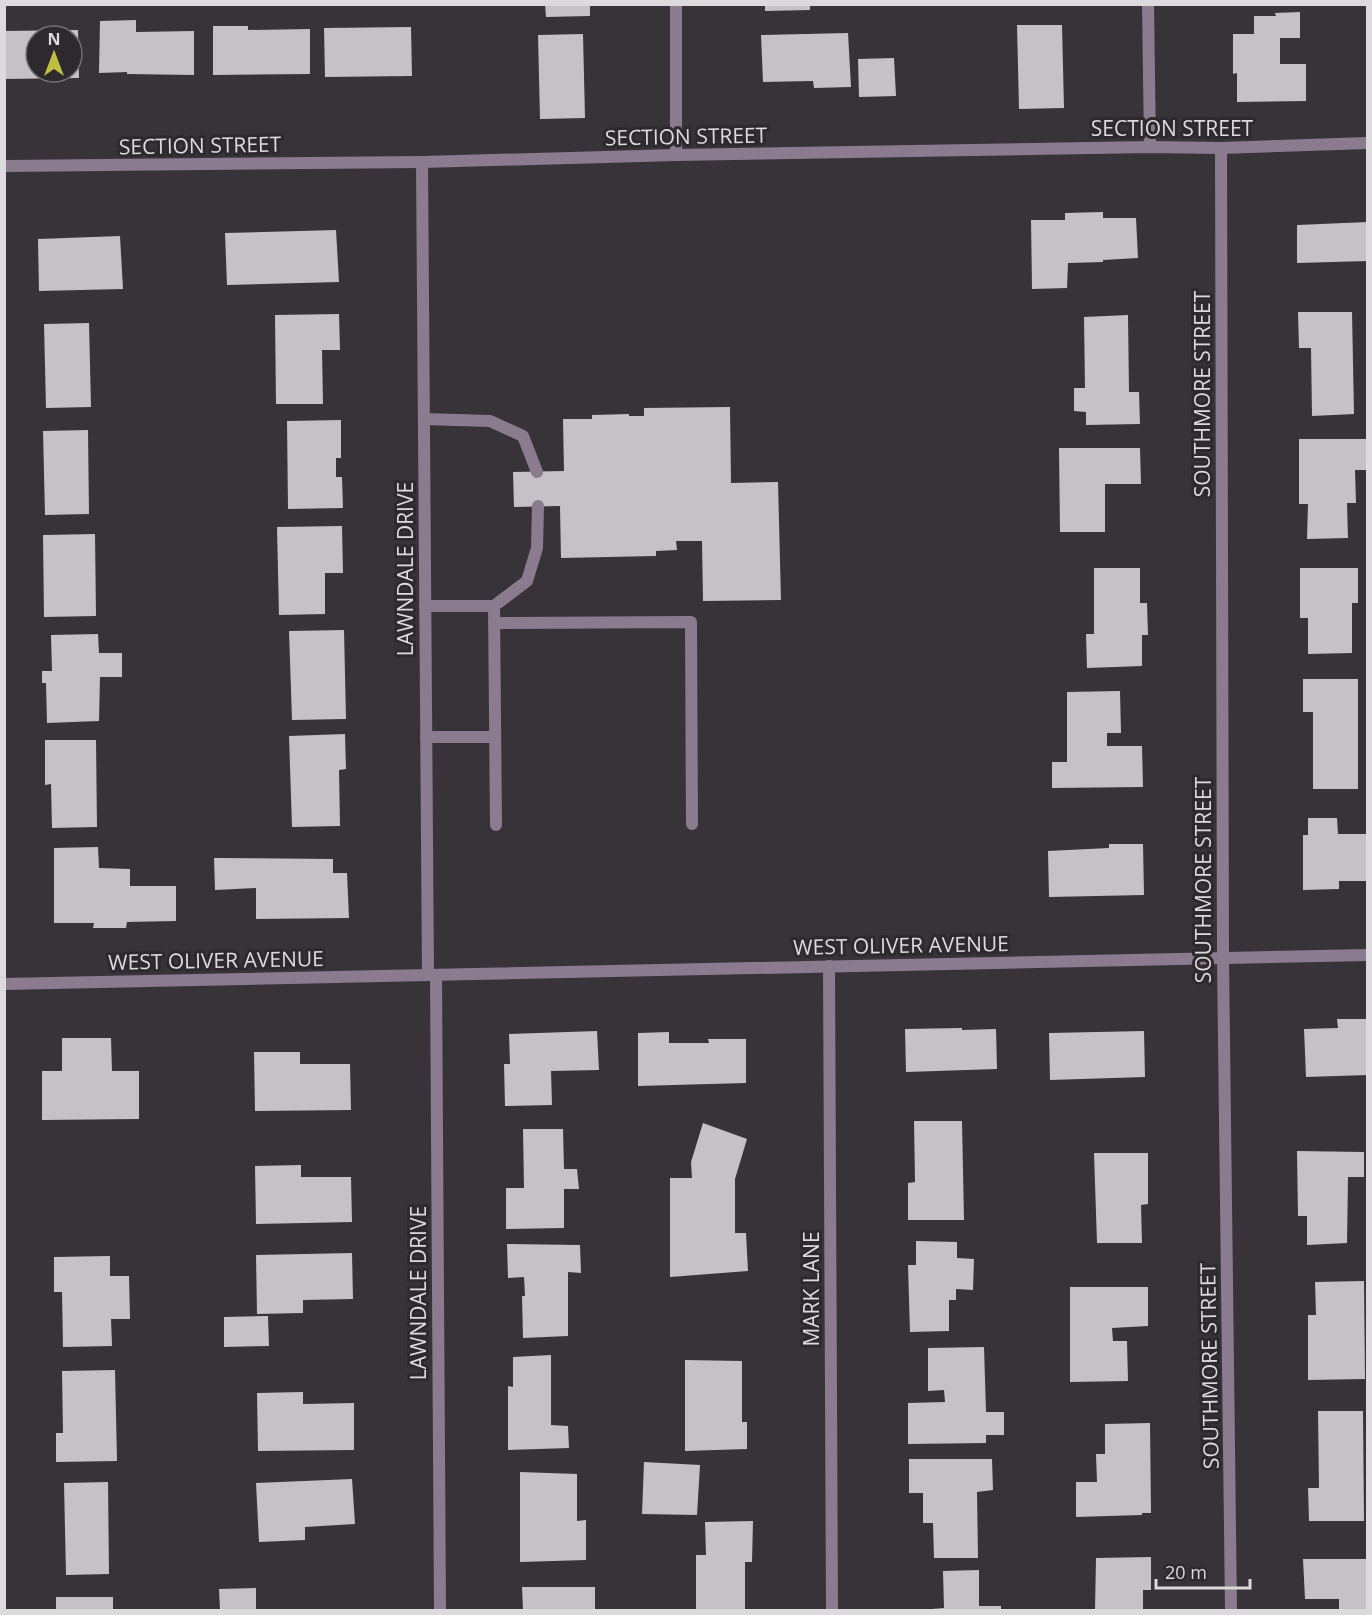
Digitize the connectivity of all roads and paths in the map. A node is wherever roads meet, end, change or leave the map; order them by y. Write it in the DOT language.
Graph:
graph roads {
  1 [pos="676,4"];
  2 [pos="1148,4"];
  3 [pos="1368,143"];
  4 [pos="1150,147"];
  5 [pos="1221,148"];
  6 [pos="676,155"];
  7 [pos="422,162"];
  8 [pos="4,166"];
  9 [pos="424,419"];
  10 [pos="537,472"];
  11 [pos="537,506"];
  12 [pos="425,606"];
  13 [pos="494,606"];
  14 [pos="494,623"];
  15 [pos="426,737"];
  16 [pos="495,737"];
  17 [pos="692,824"];
  18 [pos="496,825"];
  19 [pos="1368,956"];
  20 [pos="1223,958"];
  21 [pos="829,966"];
  22 [pos="432,975"];
  23 [pos="4,984"];
  24 [pos="440,1611"];
  25 [pos="832,1611"];
  26 [pos="1231,1611"];
  1 -- 6 [label="street"];
  2 -- 4 [label="street"];
  3 -- 5 [label="street, SECTION STREET"];
  4 -- 5 [label="street, SECTION STREET"];
  4 -- 6 [label="street, SECTION STREET"];
  5 -- 20 [label="street, SOUTHMORE STREET"];
  6 -- 7 [label="street, SECTION STREET"];
  7 -- 8 [label="street, SECTION STREET"];
  7 -- 9 [label="street, LAWNDALE DRIVE"];
  9 -- 10 [label="street"];
  9 -- 12 [label="street, LAWNDALE DRIVE"];
  11 -- 13 [label="street"];
  12 -- 13 [label="street"];
  12 -- 15 [label="street, LAWNDALE DRIVE"];
  13 -- 14 [label="street"];
  14 -- 16 [label="street"];
  14 -- 17 [label="street"];
  15 -- 16 [label="street"];
  15 -- 22 [label="street, LAWNDALE DRIVE"];
  16 -- 18 [label="street"];
  19 -- 20 [label="street, WEST OLIVER AVENUE"];
  20 -- 21 [label="street, WEST OLIVER AVENUE"];
  20 -- 26 [label="street, SOUTHMORE STREET"];
  21 -- 22 [label="street, WEST OLIVER AVENUE"];
  21 -- 25 [label="street, MARK LANE"];
  22 -- 23 [label="street, WEST OLIVER AVENUE"];
  22 -- 24 [label="street, LAWNDALE DRIVE"];
}
